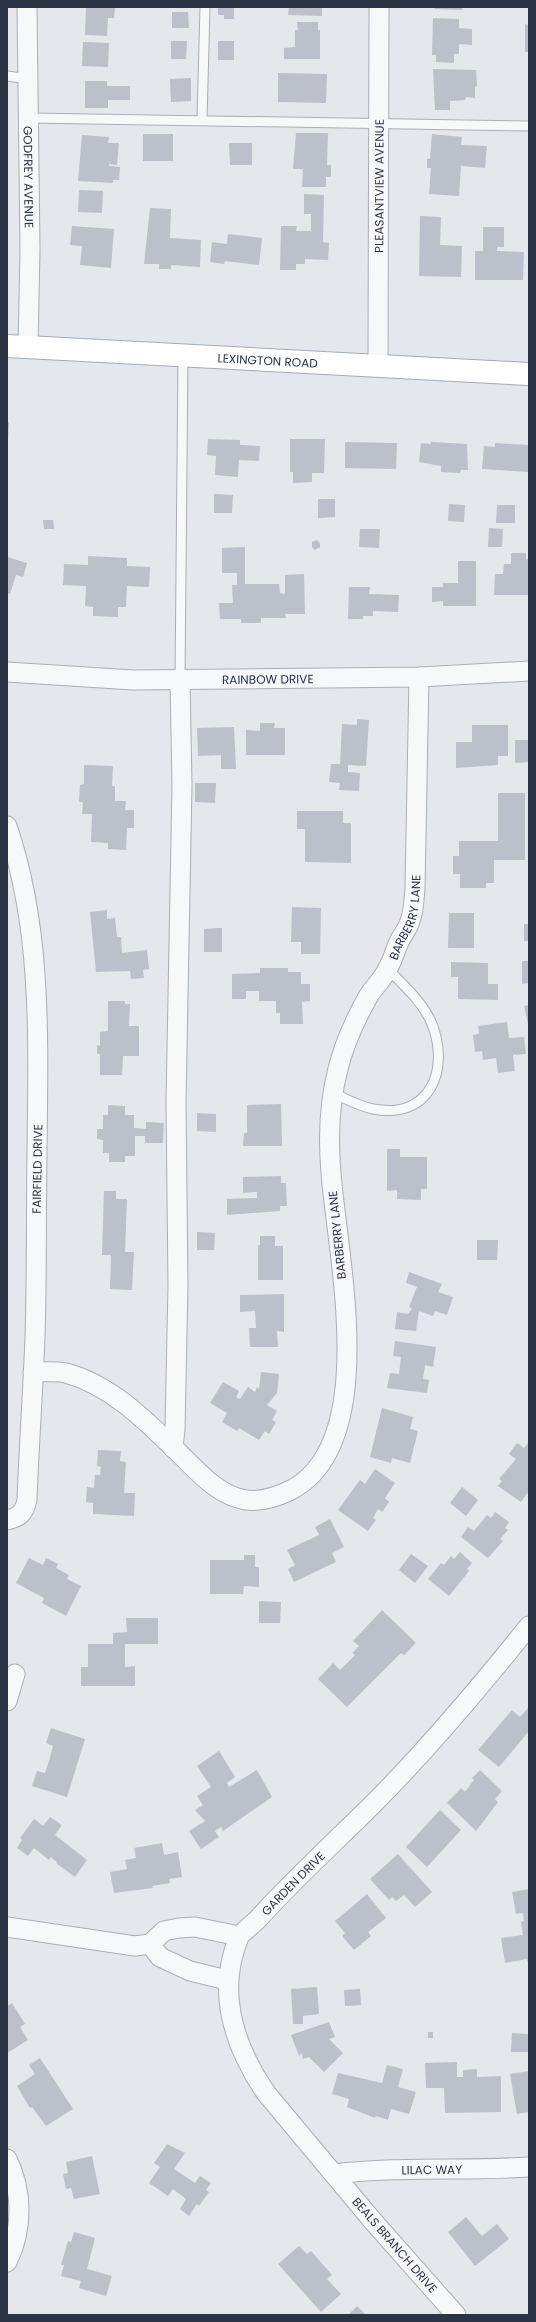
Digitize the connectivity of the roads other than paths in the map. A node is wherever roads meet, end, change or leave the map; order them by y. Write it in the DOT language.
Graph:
graph roads {
  1 [pos="28,7"];
  2 [pos="205,7"];
  3 [pos="379,7"];
  4 [pos="7,76"];
  5 [pos="29,78"];
  6 [pos="29,118"];
  7 [pos="202,120"];
  8 [pos="378,122"];
  9 [pos="529,126"];
  10 [pos="17,347"];
  11 [pos="183,355"];
  12 [pos="378,365"];
  13 [pos="529,374"];
  14 [pos="529,670"];
  15 [pos="7,672"];
  16 [pos="419,677"];
  17 [pos="180,680"];
  18 [pos="7,826"];
  19 [pos="388,969"];
  20 [pos="333,1093"];
  21 [pos="33,1372"];
  22 [pos="173,1448"];
  23 [pos="15,1517"];
  24 [pos="529,1626"];
  25 [pos="15,1674"];
  26 [pos="7,1701"];
  27 [pos="7,1927"];
  28 [pos="239,1936"];
  29 [pos="150,1944"];
  30 [pos="227,1980"];
  31 [pos="7,2159"];
  32 [pos="529,2167"];
  33 [pos="334,2174"];
  34 [pos="7,2262"];
  35 [pos="456,2315"];
  1 -- 5 [label="street, GODFREY AVENUE"];
  2 -- 7 [label="lane"];
  3 -- 8 [label="street, PLEASANTVIEW AVENUE"];
  4 -- 5 [label="lane"];
  5 -- 6 [label="street, GODFREY AVENUE"];
  6 -- 7 [label="lane"];
  6 -- 10 [label="street, GODFREY AVENUE"];
  7 -- 8 [label="lane"];
  8 -- 9 [label="lane"];
  8 -- 12 [label="street, PLEASANTVIEW AVENUE"];
  10 -- 11 [label="main road, LEXINGTON ROAD"];
  11 -- 12 [label="main road, LEXINGTON ROAD"];
  11 -- 17 [label="lane"];
  12 -- 13 [label="main road, LEXINGTON ROAD"];
  14 -- 16 [label="street, RAINBOW DRIVE"];
  15 -- 17 [label="street, RAINBOW DRIVE"];
  16 -- 17 [label="street, RAINBOW DRIVE"];
  16 -- 19 [label="street, BARBERRY LANE"];
  17 -- 22 [label="street"];
  18 -- 21 [label="street, FAIRFIELD DRIVE"];
  19 -- 20 [label="street, BARBERRY LANE"];
  19 -- 20 [label="lane"];
  20 -- 22 [label="street, BARBERRY LANE"];
  21 -- 22 [label="street, BARBERRY LANE"];
  21 -- 23 [label="street, FAIRFIELD DRIVE"];
  24 -- 28 [label="street, GARDEN DRIVE"];
  25 -- 26 [label="street"];
  27 -- 29 [label="street"];
  28 -- 29 [label="street"];
  28 -- 30 [label="street"];
  29 -- 30 [label="street"];
  30 -- 33 [label="street"];
  31 -- 34 [label="street"];
  32 -- 33 [label="street, LILAC WAY"];
  33 -- 35 [label="street, BEALS BRANCH DRIVE"];
}
